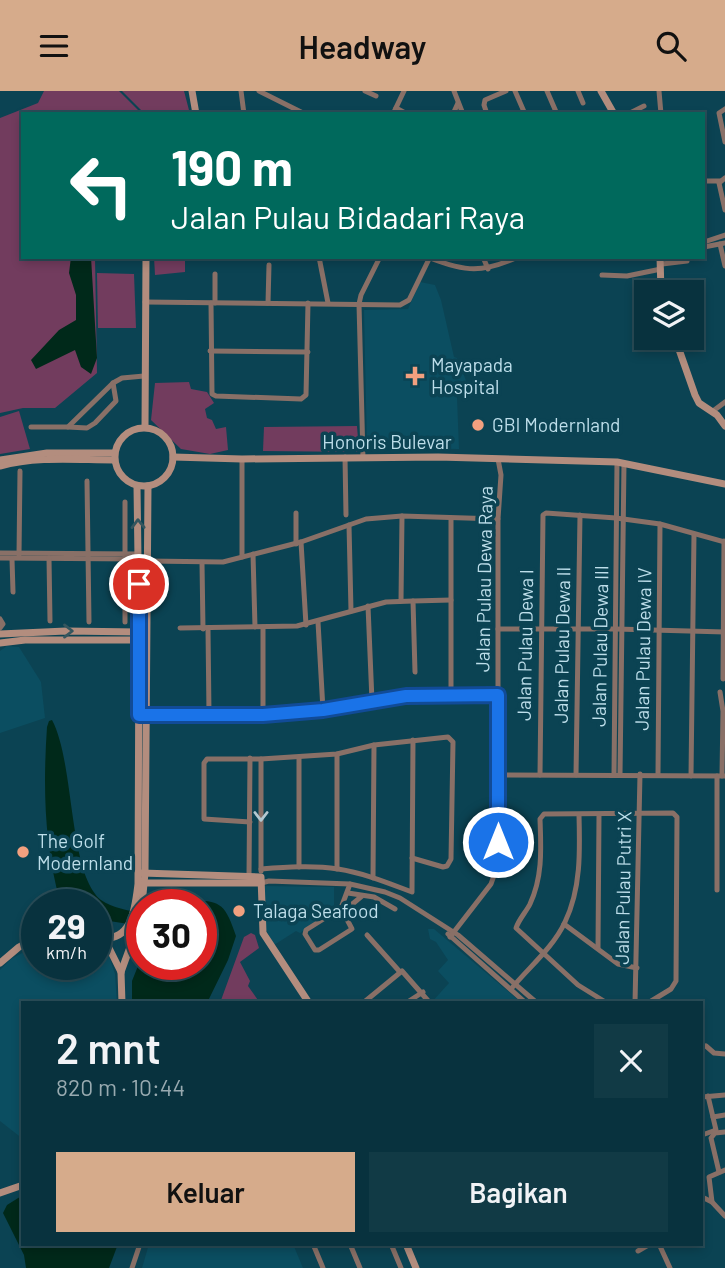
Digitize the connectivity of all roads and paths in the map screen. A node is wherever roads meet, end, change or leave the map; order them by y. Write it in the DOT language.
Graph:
graph roads {
  1 [pos="192,91"];
  2 [pos="241,91"];
  3 [pos="259,91"];
  4 [pos="366,91"];
  5 [pos="404,91"];
  6 [pos="454,91"];
  7 [pos="506,91"];
  8 [pos="515,91"];
  9 [pos="547,91"];
  10 [pos="578,91"];
  11 [pos="601,91"];
  12 [pos="659,91"];
  13 [pos="376,96"];
  14 [pos="458,103"];
  15 [pos="583,103"];
  16 [pos="644,106"];
  17 [pos="725,109"];
  18 [pos="394,111"];
  19 [pos="196,112"];
  20 [pos="244,112"];
  21 [pos="301,112"];
  22 [pos="454,112"];
  23 [pos="462,112"];
  24 [pos="486,112"];
  25 [pos="524,112"];
  26 [pos="556,112"];
  27 [pos="613,112"];
  28 [pos="632,112"];
  29 [pos="662,112"];
  30 [pos="725,142"];
  31 [pos="723,179"];
  32 [pos="705,181"];
  33 [pos="725,209"];
  34 [pos="725,235"];
  35 [pos="705,242"];
  36 [pos="723,243"];
  37 [pos="705,247"];
  38 [pos="146,259"];
  39 [pos="319,259"];
  40 [pos="379,259"];
  41 [pos="430,259"];
  42 [pos="433,259"];
  43 [pos="483,259"];
  44 [pos="513,259"];
  45 [pos="687,261"];
  46 [pos="661,264"];
  47 [pos="269,265"];
  48 [pos="725,266"];
  49 [pos="488,269"];
  50 [pos="215,274"];
  51 [pos="602,275"];
  52 [pos="145,302"];
  53 [pos="213,303"];
  54 [pos="268,303"];
  55 [pos="309,303"];
  56 [pos="328,303"];
  57 [pos="359,304"];
  58 [pos="679,350"];
  59 [pos="210,351"];
  60 [pos="308,352"];
  61 [pos="144,376"];
  62 [pos="113,383"];
  63 [pos="725,403"];
  64 [pos="713,411"];
  65 [pos="68,426"];
  66 [pos="725,426"];
  67 [pos="32,427"];
  68 [pos="145,428"];
  69 [pos="114,457"];
  70 [pos="173,457"];
  71 [pos="345,457"];
  72 [pos="363,457"];
  73 [pos="242,459"];
  74 [pos="498,459"];
  75 [pos="0,460"];
  76 [pos="621,463"];
  77 [pos="0,466"];
  78 [pos="20,471"];
  79 [pos="87,481"];
  80 [pos="725,484"];
  81 [pos="137,486"];
  82 [pos="148,486"];
  83 [pos="125,502"];
  84 [pos="296,513"];
  85 [pos="346,515"];
  86 [pos="580,515"];
  87 [pos="402,516"];
  88 [pos="451,518"];
  89 [pos="616,518"];
  90 [pos="498,519"];
  91 [pos="624,519"];
  92 [pos="660,524"];
  93 [pos="349,525"];
  94 [pos="694,534"];
  95 [pos="725,541"];
  96 [pos="299,543"];
  97 [pos="0,552"];
  98 [pos="253,554"];
  99 [pos="88,555"];
  100 [pos="17,556"];
  101 [pos="49,556"];
  102 [pos="125,557"];
  103 [pos="242,557"];
  104 [pos="0,558"];
  105 [pos="141,558"];
  106 [pos="202,563"];
  107 [pos="13,592"];
  108 [pos="451,600"];
  109 [pos="401,601"];
  110 [pos="413,601"];
  111 [pos="368,606"];
  112 [pos="351,611"];
  113 [pos="0,619"];
  114 [pos="50,621"];
  115 [pos="89,622"];
  116 [pos="125,622"];
  117 [pos="318,622"];
  118 [pos="306,625"];
  119 [pos="255,627"];
  120 [pos="263,627"];
  121 [pos="0,628"];
  122 [pos="180,628"];
  123 [pos="205,629"];
  124 [pos="498,629"];
  125 [pos="541,629"];
  126 [pos="619,629"];
  127 [pos="659,629"];
  128 [pos="578,630"];
  129 [pos="694,631"];
  130 [pos="725,632"];
  131 [pos="0,634"];
  132 [pos="139,636"];
  133 [pos="0,643"];
  134 [pos="415,672"];
  135 [pos="724,677"];
  136 [pos="720,692"];
  137 [pos="450,694"];
  138 [pos="498,695"];
  139 [pos="372,701"];
  140 [pos="323,710"];
  141 [pos="209,714"];
  142 [pos="142,715"];
  143 [pos="263,715"];
  144 [pos="413,740"];
  145 [pos="374,745"];
  146 [pos="337,754"];
  147 [pos="299,757"];
  148 [pos="250,758"];
  149 [pos="261,759"];
  150 [pos="657,774"];
  151 [pos="497,775"];
  152 [pos="540,775"];
  153 [pos="576,775"];
  154 [pos="617,775"];
  155 [pos="640,775"];
  156 [pos="691,776"];
  157 [pos="721,776"];
  158 [pos="579,815"];
  159 [pos="599,815"];
  160 [pos="640,815"];
  161 [pos="250,822"];
  162 [pos="412,857"];
  163 [pos="299,867"];
  164 [pos="261,869"];
  165 [pos="337,869"];
  166 [pos="141,873"];
  167 [pos="373,878"];
  168 [pos="249,880"];
  169 [pos="263,881"];
  170 [pos="141,883"];
  171 [pos="350,884"];
  172 [pos="141,889"];
  173 [pos="717,890"];
  174 [pos="348,893"];
  175 [pos="362,896"];
  176 [pos="342,906"];
  177 [pos="396,909"];
  178 [pos="564,923"];
  179 [pos="451,934"];
  180 [pos="368,935"];
  181 [pos="21,946"];
  182 [pos="598,948"];
  183 [pos="544,953"];
  184 [pos="112,954"];
  185 [pos="126,954"];
  186 [pos="2,957"];
  187 [pos="637,968"];
  188 [pos="121,972"];
  189 [pos="400,972"];
  190 [pos="513,987"];
  191 [pos="423,992"];
  192 [pos="121,1001"];
  193 [pos="308,1001"];
  194 [pos="365,1001"];
  195 [pos="409,1001"];
  196 [pos="429,1001"];
  197 [pos="524,1001"];
  198 [pos="534,1001"];
  199 [pos="604,1001"];
  200 [pos="635,1001"];
  201 [pos="651,1001"];
  202 [pos="706,1046"];
  203 [pos="725,1054"];
  204 [pos="725,1095"];
  205 [pos="705,1097"];
  206 [pos="725,1115"];
  207 [pos="713,1117"];
  208 [pos="716,1131"];
  209 [pos="725,1132"];
  210 [pos="703,1135"];
  211 [pos="722,1171"];
  212 [pos="21,1186"];
  213 [pos="0,1193"];
  214 [pos="703,1198"];
  215 [pos="712,1202"];
  216 [pos="725,1216"];
  217 [pos="139,1246"];
  218 [pos="314,1246"];
  219 [pos="351,1246"];
  220 [pos="392,1246"];
  221 [pos="407,1246"];
  222 [pos="647,1246"];
  223 [pos="660,1246"];
  224 [pos="638,1251"];
  225 [pos="132,1268"];
  226 [pos="323,1268"];
  227 [pos="360,1268"];
  228 [pos="401,1268"];
  229 [pos="416,1268"];
  230 [pos="670,1268"];
  1 -- 19 [label="street"];
  2 -- 20 [label="street"];
  3 -- 21 [label="street"];
  4 -- 13 [label="street"];
  5 -- 18 [label="street"];
  6 -- 14 [label="street"];
  7 -- 24 [label="street"];
  8 -- 25 [label="street"];
  9 -- 26 [label="street"];
  10 -- 15 [label="street"];
  11 -- 27 [label="street"];
  12 -- 29 [label="street"];
  14 -- 22 [label="street"];
  14 -- 23 [label="street"];
  16 -- 28 [label="street"];
  17 -- 30 [label="street"];
  31 -- 32 [label="street"];
  31 -- 33 [label="street"];
  34 -- 35 [label="street"];
  36 -- 37 [label="street"];
  36 -- 48 [label="street"];
  38 -- 52 [label="street"];
  39 -- 56 [label="street"];
  40 -- 57 [label="street"];
  41 -- 57 [label="street"];
  42 -- 49 [label="street"];
  43 -- 49 [label="street"];
  44 -- 49 [label="street"];
  45 -- 46 [label="street"];
  46 -- 51 [label="street"];
  47 -- 54 [label="street"];
  50 -- 53 [label="street"];
  52 -- 53 [label="street"];
  52 -- 61 [label="street"];
  53 -- 54 [label="street"];
  53 -- 59 [label="street"];
  54 -- 55 [label="street"];
  55 -- 56 [label="street"];
  55 -- 60 [label="street"];
  56 -- 57 [label="street"];
  57 -- 72 [label="street"];
  58 -- 64 [label="street"];
  59 -- 60 [label="street"];
  59 -- 60 [label="street"];
  61 -- 62 [label="street"];
  61 -- 68 [label="street"];
  62 -- 65 [label="street"];
  62 -- 65 [label="street"];
  63 -- 64 [label="street"];
  64 -- 66 [label="street"];
  65 -- 67 [label="street"];
  68 -- 69 [label="street"];
  68 -- 70 [label="street"];
  69 -- 75 [label="street"];
  69 -- 77 [label="street"];
  69 -- 81 [label="street"];
  70 -- 73 [label="street, Honoris Bulevar"];
  70 -- 82 [label="street"];
  71 -- 72 [label="street, Honoris Bulevar"];
  71 -- 73 [label="street, Honoris Bulevar"];
  71 -- 85 [label="street"];
  72 -- 74 [label="street, Honoris Bulevar"];
  73 -- 103 [label="street"];
  74 -- 76 [label="street, Honoris Bulevar"];
  74 -- 90 [label="street, Jalan Pulau Dewa Raya"];
  76 -- 80 [label="street, Honoris Bulevar"];
  76 -- 89 [label="street, Jalan Pulau Dewa III"];
  76 -- 91 [label="street, Jalan Pulau Dewa III"];
  78 -- 100 [label="street"];
  79 -- 99 [label="street"];
  81 -- 82 [label="street"];
  105 -- 81 [label="street, one-way"];
  82 -- 105 [label="street"];
  83 -- 102 [label="street"];
  84 -- 96 [label="street"];
  86 -- 89 [label="street"];
  86 -- 125 [label="street, Jalan Pulau Dewa I"];
  86 -- 128 [label="street, Jalan Pulau Dewa II"];
  87 -- 88 [label="street"];
  87 -- 93 [label="street"];
  87 -- 109 [label="street"];
  88 -- 90 [label="street"];
  88 -- 108 [label="street"];
  89 -- 91 [label="street"];
  89 -- 126 [label="street, Jalan Pulau Dewa III"];
  90 -- 124 [label="street, Jalan Pulau Dewa Raya"];
  91 -- 92 [label="street"];
  91 -- 126 [label="street, Jalan Pulau Dewa III"];
  92 -- 94 [label="street"];
  92 -- 127 [label="street, Jalan Pulau Dewa IV"];
  93 -- 96 [label="street"];
  93 -- 112 [label="street"];
  94 -- 95 [label="street"];
  94 -- 129 [label="street"];
  95 -- 130 [label="street"];
  96 -- 98 [label="street"];
  96 -- 118 [label="street"];
  97 -- 100 [label="street"];
  98 -- 103 [label="street"];
  98 -- 119 [label="street"];
  99 -- 101 [label="street"];
  99 -- 102 [label="street"];
  99 -- 115 [label="street"];
  100 -- 101 [label="street"];
  100 -- 104 [label="street"];
  100 -- 107 [label="street"];
  101 -- 114 [label="street"];
  102 -- 105 [label="street"];
  102 -- 116 [label="street"];
  103 -- 106 [label="street"];
  105 -- 106 [label="street"];
  105 -- 132 [label="street"];
  105 -- 142 [label="street"];
  106 -- 123 [label="street"];
  108 -- 110 [label="street"];
  108 -- 137 [label="street"];
  109 -- 110 [label="street"];
  109 -- 111 [label="street"];
  110 -- 134 [label="street"];
  111 -- 112 [label="street"];
  111 -- 139 [label="street"];
  112 -- 117 [label="street"];
  113 -- 121 [label="street"];
  117 -- 118 [label="street"];
  117 -- 140 [label="street"];
  118 -- 120 [label="street"];
  119 -- 120 [label="street"];
  119 -- 123 [label="street"];
  120 -- 143 [label="street"];
  122 -- 123 [label="street"];
  123 -- 141 [label="street"];
  124 -- 125 [label="street"];
  124 -- 138 [label="street, Jalan Pulau Dewa Raya"];
  125 -- 128 [label="street"];
  125 -- 152 [label="street, Jalan Pulau Dewa I"];
  126 -- 127 [label="street"];
  126 -- 128 [label="street"];
  126 -- 154 [label="street, Jalan Pulau Dewa III"];
  127 -- 129 [label="street"];
  127 -- 150 [label="street, Jalan Pulau Dewa IV"];
  128 -- 153 [label="street, Jalan Pulau Dewa II"];
  129 -- 130 [label="street"];
  129 -- 156 [label="street"];
  130 -- 135 [label="street"];
  131 -- 132 [label="street, one-way"];
  132 -- 133 [label="street"];
  132 -- 142 [label="street"];
  136 -- 157 [label="street"];
  137 -- 138 [label="street"];
  137 -- 139 [label="street"];
  138 -- 151 [label="street, Jalan Pulau Dewa Raya"];
  139 -- 140 [label="street"];
  140 -- 143 [label="street"];
  141 -- 142 [label="street"];
  141 -- 143 [label="street"];
  142 -- 166 [label="street"];
  144 -- 145 [label="street"];
  144 -- 162 [label="street"];
  144 -- 162 [label="street"];
  145 -- 146 [label="street"];
  145 -- 167 [label="street"];
  146 -- 147 [label="street"];
  146 -- 165 [label="street"];
  147 -- 149 [label="street"];
  147 -- 163 [label="street"];
  148 -- 149 [label="street"];
  148 -- 161 [label="street"];
  148 -- 161 [label="street"];
  149 -- 164 [label="street, one-way"];
  150 -- 155 [label="street"];
  150 -- 156 [label="street"];
  151 -- 152 [label="street"];
  151 -- 179 [label="street, Jalan Pulau Dewa Raya"];
  152 -- 153 [label="street"];
  153 -- 154 [label="street"];
  154 -- 155 [label="street"];
  155 -- 160 [label="street, Jalan Pulau Putri X"];
  156 -- 157 [label="street"];
  157 -- 173 [label="street"];
  158 -- 159 [label="street"];
  158 -- 178 [label="street"];
  158 -- 183 [label="street"];
  159 -- 160 [label="street"];
  159 -- 182 [label="street"];
  160 -- 187 [label="street, Jalan Pulau Putri X"];
  160 -- 201 [label="street"];
  161 -- 168 [label="street"];
  162 -- 167 [label="street"];
  163 -- 164 [label="street"];
  163 -- 165 [label="street"];
  164 -- 169 [label="street"];
  165 -- 167 [label="street"];
  166 -- 168 [label="street"];
  166 -- 170 [label="street"];
  168 -- 169 [label="street"];
  168 -- 170 [label="street"];
  169 -- 171 [label="street"];
  169 -- 193 [label="street"];
  170 -- 172 [label="street"];
  171 -- 174 [label="street"];
  171 -- 179 [label="street"];
  174 -- 175 [label="street"];
  174 -- 176 [label="street"];
  175 -- 176 [label="street"];
  175 -- 177 [label="street"];
  176 -- 176 [label="street"];
  178 -- 182 [label="street"];
  178 -- 183 [label="street"];
  179 -- 190 [label="street"];
  180 -- 189 [label="street"];
  181 -- 186 [label="street"];
  182 -- 187 [label="street"];
  183 -- 190 [label="street"];
  183 -- 199 [label="street"];
  184 -- 188 [label="street"];
  185 -- 188 [label="street"];
  187 -- 200 [label="street, Jalan Pulau Putri X"];
  188 -- 192 [label="street"];
  189 -- 191 [label="street"];
  189 -- 194 [label="street"];
  190 -- 197 [label="street"];
  190 -- 198 [label="street"];
  191 -- 195 [label="street"];
  191 -- 196 [label="street"];
  202 -- 203 [label="street"];
  204 -- 205 [label="street"];
  205 -- 207 [label="street"];
  206 -- 207 [label="street"];
  207 -- 208 [label="street"];
  208 -- 209 [label="street"];
  208 -- 210 [label="street"];
  208 -- 211 [label="street"];
  211 -- 215 [label="street"];
  212 -- 213 [label="street"];
  214 -- 215 [label="street"];
  215 -- 216 [label="street"];
  217 -- 225 [label="street"];
  218 -- 226 [label="street"];
  219 -- 227 [label="street"];
  220 -- 228 [label="street"];
  221 -- 229 [label="street"];
  222 -- 224 [label="street"];
  223 -- 230 [label="street"];
}
